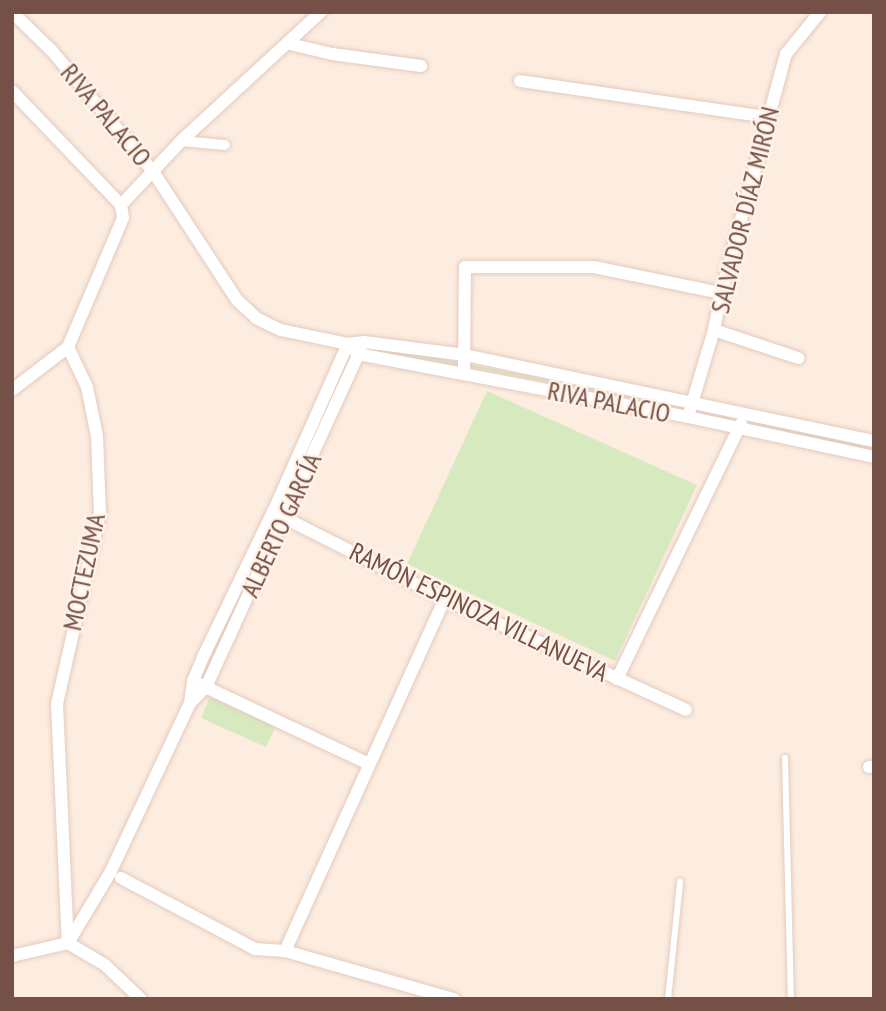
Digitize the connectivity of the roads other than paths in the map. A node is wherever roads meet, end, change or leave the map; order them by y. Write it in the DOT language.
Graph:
graph roads {
  1 [pos="12,12"];
  2 [pos="321,12"];
  3 [pos="820,12"];
  4 [pos="289,44"];
  5 [pos="421,66"];
  6 [pos="520,81"];
  7 [pos="12,90"];
  8 [pos="768,117"];
  9 [pos="181,141"];
  10 [pos="225,145"];
  11 [pos="152,170"];
  12 [pos="121,205"];
  13 [pos="721,293"];
  14 [pos="714,330"];
  15 [pos="365,342"];
  16 [pos="348,344"];
  17 [pos="68,347"];
  18 [pos="358,354"];
  19 [pos="465,355"];
  20 [pos="798,358"];
  21 [pos="464,374"];
  22 [pos="12,390"];
  23 [pos="692,404"];
  24 [pos="746,414"];
  25 [pos="688,417"];
  26 [pos="739,428"];
  27 [pos="874,441"];
  28 [pos="874,457"];
  29 [pos="279,514"];
  30 [pos="445,599"];
  31 [pos="617,679"];
  32 [pos="193,681"];
  33 [pos="206,687"];
  34 [pos="190,703"];
  35 [pos="685,710"];
  36 [pos="785,758"];
  37 [pos="369,764"];
  38 [pos="121,878"];
  39 [pos="680,882"];
  40 [pos="68,943"];
  41 [pos="285,951"];
  42 [pos="12,956"];
  43 [pos="141,999"];
  44 [pos="454,999"];
  45 [pos="668,999"];
  46 [pos="790,999"];
  1 -- 11 [label="street, RIVA PALACIO"];
  2 -- 4 [label="street"];
  3 -- 8 [label="street, SALVADOR DÍAZ MIRÓN"];
  4 -- 5 [label="street"];
  4 -- 9 [label="street"];
  6 -- 8 [label="street"];
  7 -- 12 [label="street"];
  8 -- 13 [label="street, SALVADOR DÍAZ MIRÓN"];
  9 -- 10 [label="street"];
  9 -- 11 [label="street"];
  11 -- 12 [label="street"];
  11 -- 16 [label="street, RIVA PALACIO"];
  12 -- 17 [label="street"];
  13 -- 14 [label="street, SALVADOR DÍAZ MIRÓN"];
  13 -- 19 [label="street"];
  14 -- 20 [label="street"];
  14 -- 23 [label="street, SALVADOR DÍAZ MIRÓN"];
  15 -- 16 [label="street, RIVA PALACIO"];
  15 -- 18 [label="street, ALBERTO GARCÍA"];
  15 -- 19 [label="street, RIVA PALACIO"];
  16 -- 18 [label="street"];
  16 -- 29 [label="street, ALBERTO GARCÍA"];
  17 -- 22 [label="street"];
  17 -- 40 [label="street, MOCTEZUMA"];
  18 -- 21 [label="street, RIVA PALACIO"];
  18 -- 29 [label="street, ALBERTO GARCÍA"];
  19 -- 21 [label="street"];
  19 -- 23 [label="street, RIVA PALACIO"];
  21 -- 25 [label="street, RIVA PALACIO"];
  23 -- 24 [label="street, RIVA PALACIO"];
  23 -- 25 [label="street, SALVADOR DÍAZ MIRÓN"];
  24 -- 26 [label="street"];
  24 -- 27 [label="street, RIVA PALACIO"];
  25 -- 26 [label="street, RIVA PALACIO"];
  26 -- 28 [label="street, RIVA PALACIO"];
  26 -- 31 [label="street"];
  29 -- 30 [label="street, RAMÓN ESPINOZA VILLANUEVA"];
  29 -- 32 [label="street, ALBERTO GARCÍA"];
  29 -- 33 [label="street, ALBERTO GARCÍA"];
  30 -- 31 [label="street, RAMÓN ESPINOZA VILLANUEVA"];
  30 -- 37 [label="street"];
  31 -- 35 [label="street, RAMÓN ESPINOZA VILLANUEVA"];
  32 -- 33 [label="street"];
  32 -- 34 [label="street, ALBERTO GARCÍA"];
  33 -- 34 [label="street, ALBERTO GARCÍA"];
  33 -- 37 [label="street"];
  34 -- 40 [label="street, ALBERTO GARCÍA"];
  36 -- 46 [label="lane"];
  37 -- 41 [label="street"];
  38 -- 41 [label="street"];
  39 -- 45 [label="lane"];
  40 -- 42 [label="street"];
  40 -- 43 [label="street"];
  41 -- 44 [label="street"];
}
